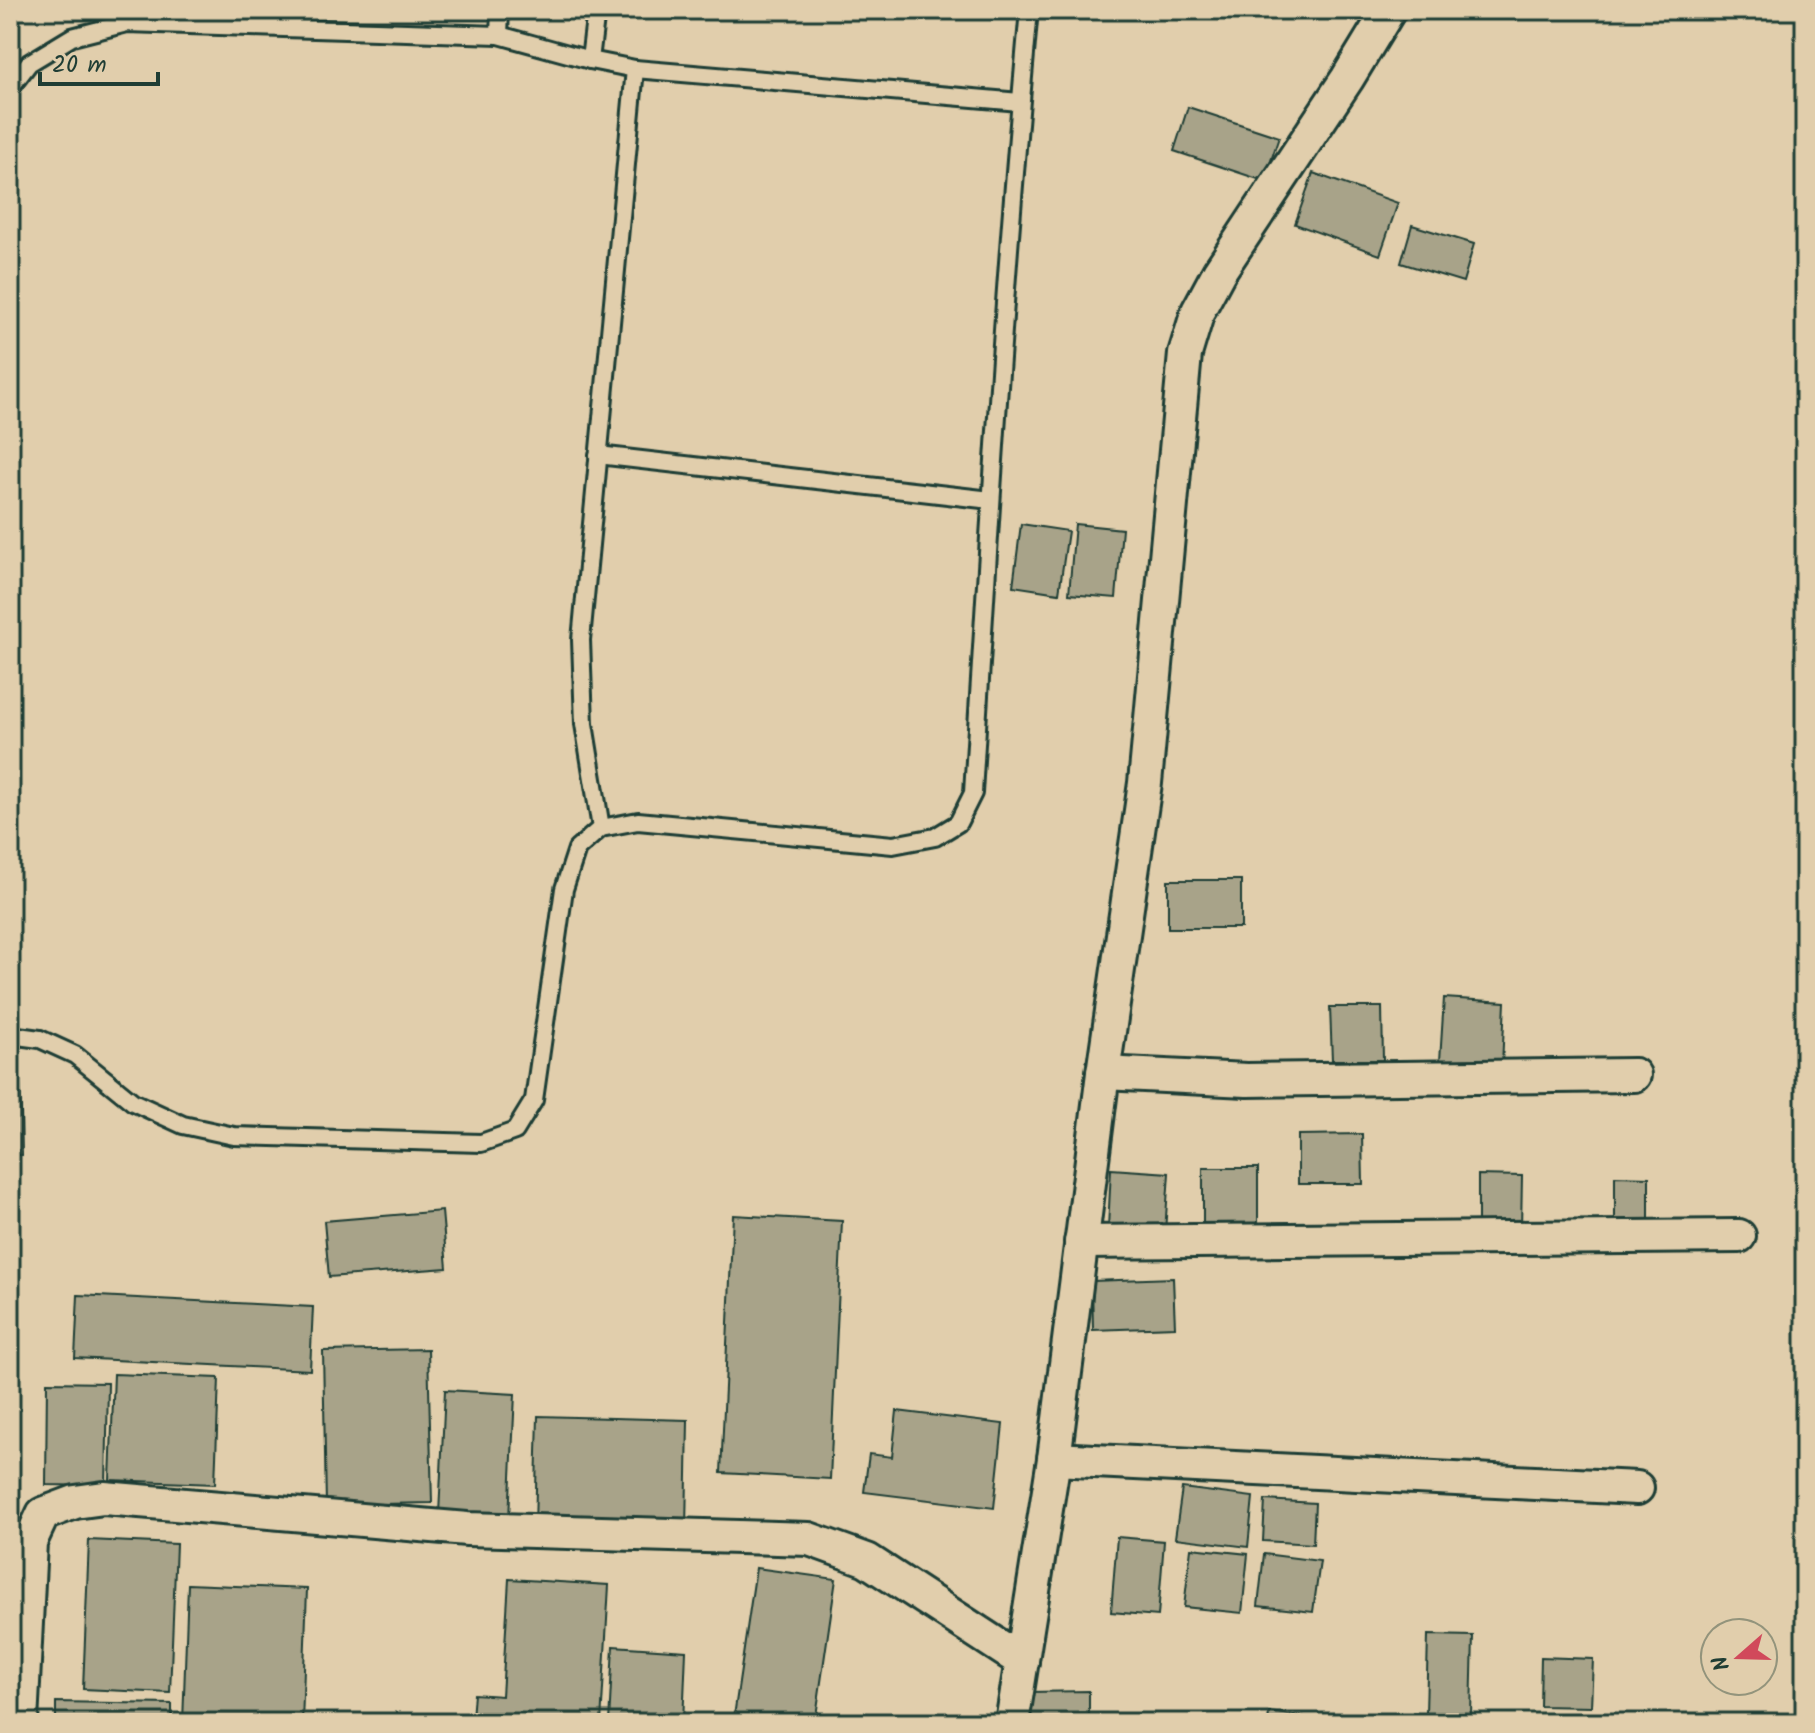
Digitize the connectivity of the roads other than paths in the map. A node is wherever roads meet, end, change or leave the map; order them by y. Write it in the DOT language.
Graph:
graph roads {
  1 [pos="500,10"];
  2 [pos="596,10"];
  3 [pos="1029,10"];
  4 [pos="1389,10"];
  5 [pos="499,35"];
  6 [pos="590,60"];
  7 [pos="635,69"];
  8 [pos="10,88"];
  9 [pos="1020,102"];
  10 [pos="598,455"];
  11 [pos="991,500"];
  12 [pos="601,828"];
  13 [pos="10,1035"];
  14 [pos="1103,1073"];
  15 [pos="1634,1075"];
  16 [pos="1739,1236"];
  17 [pos="1081,1242"];
  18 [pos="1054,1459"];
  19 [pos="1637,1488"];
  20 [pos="1022,1661"];
  21 [pos="21,1723"];
  22 [pos="1012,1723"];
  1 -- 5 [label="lane"];
  2 -- 6 [label="lane"];
  3 -- 9 [label="lane"];
  4 -- 14 [label="street"];
  5 -- 6 [label="lane"];
  5 -- 8 [label="lane"];
  6 -- 7 [label="lane"];
  7 -- 9 [label="lane"];
  7 -- 10 [label="lane"];
  9 -- 11 [label="lane"];
  10 -- 11 [label="lane"];
  10 -- 12 [label="lane"];
  11 -- 12 [label="lane"];
  12 -- 13 [label="lane"];
  14 -- 15 [label="street"];
  14 -- 17 [label="street"];
  16 -- 17 [label="street"];
  17 -- 18 [label="street"];
  18 -- 19 [label="street"];
  18 -- 20 [label="street"];
  20 -- 21 [label="street"];
  20 -- 22 [label="street"];
}
